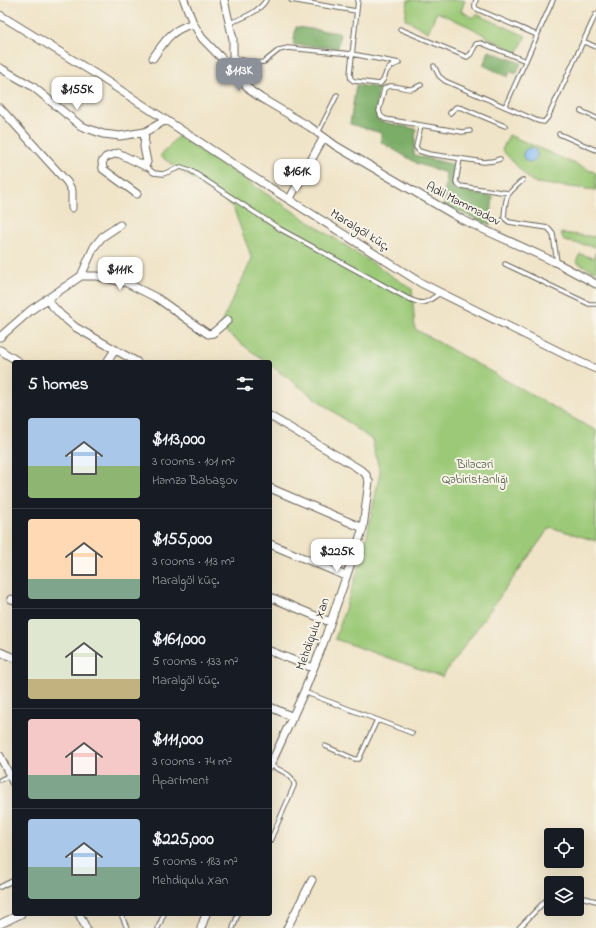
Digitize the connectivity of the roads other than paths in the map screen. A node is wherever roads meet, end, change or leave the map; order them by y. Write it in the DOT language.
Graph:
graph roads {
  1 [pos="184,0"];
  2 [pos="224,0"];
  3 [pos="266,0"];
  4 [pos="291,0"];
  5 [pos="358,0"];
  6 [pos="476,0"];
  7 [pos="553,0"];
  8 [pos="356,10"];
  9 [pos="596,14"];
  10 [pos="0,15"];
  11 [pos="229,22"];
  12 [pos="194,23"];
  13 [pos="400,29"];
  14 [pos="537,35"];
  15 [pos="583,41"];
  16 [pos="596,47"];
  17 [pos="352,54"];
  18 [pos="153,58"];
  19 [pos="232,58"];
  20 [pos="526,61"];
  21 [pos="434,66"];
  22 [pos="0,68"];
  23 [pos="233,70"];
  24 [pos="421,85"];
  25 [pos="337,95"];
  26 [pos="505,107"];
  27 [pos="0,108"];
  28 [pos="581,111"];
  29 [pos="450,113"];
  30 [pos="596,118"];
  31 [pos="166,120"];
  32 [pos="421,125"];
  33 [pos="504,126"];
  34 [pos="470,131"];
  35 [pos="145,132"];
  36 [pos="559,134"];
  37 [pos="321,135"];
  38 [pos="596,150"];
  39 [pos="460,158"];
  40 [pos="500,158"];
  41 [pos="144,166"];
  42 [pos="523,180"];
  43 [pos="508,193"];
  44 [pos="137,194"];
  45 [pos="289,200"];
  46 [pos="72,208"];
  47 [pos="120,225"];
  48 [pos="557,263"];
  49 [pos="505,264"];
  50 [pos="81,276"];
  51 [pos="596,284"];
  52 [pos="441,293"];
  53 [pos="46,299"];
  54 [pos="596,304"];
  55 [pos="228,320"];
  56 [pos="0,337"];
  57 [pos="0,350"];
  58 [pos="115,350"];
  59 [pos="16,360"];
  60 [pos="108,360"];
  61 [pos="133,360"];
  62 [pos="596,369"];
  63 [pos="272,417"];
  64 [pos="272,489"];
  65 [pos="363,528"];
  66 [pos="272,545"];
  67 [pos="346,576"];
  68 [pos="272,598"];
  69 [pos="330,622"];
  70 [pos="0,652"];
  71 [pos="272,652"];
  72 [pos="12,657"];
  73 [pos="313,668"];
  74 [pos="304,692"];
  75 [pos="272,708"];
  76 [pos="293,717"];
  77 [pos="377,720"];
  78 [pos="412,733"];
  79 [pos="325,746"];
  80 [pos="0,756"];
  81 [pos="272,762"];
  82 [pos="272,767"];
  83 [pos="10,775"];
  84 [pos="0,780"];
  85 [pos="12,780"];
  86 [pos="272,836"];
  87 [pos="312,880"];
  88 [pos="12,881"];
  89 [pos="0,886"];
  90 [pos="584,898"];
  91 [pos="596,901"];
  92 [pos="544,902"];
  93 [pos="17,916"];
  94 [pos="80,916"];
  95 [pos="122,916"];
  96 [pos="163,916"];
  97 [pos="205,916"];
  98 [pos="237,916"];
  99 [pos="0,924"];
  100 [pos="86,928"];
  101 [pos="128,928"];
  102 [pos="158,928"];
  103 [pos="201,928"];
  104 [pos="233,928"];
  105 [pos="287,928"];
  106 [pos="519,928"];
  1 -- 12 [label="street, Adil Məmmədov"];
  2 -- 11 [label="street"];
  3 -- 11 [label="lane"];
  4 -- 8 [label="lane"];
  5 -- 8 [label="lane"];
  6 -- 14 [label="lane"];
  7 -- 14 [label="lane"];
  8 -- 17 [label="lane"];
  9 -- 15 [label="lane"];
  10 -- 31 [label="street, Maralgöl küç."];
  11 -- 19 [label="street"];
  12 -- 18 [label="street"];
  12 -- 23 [label="street, Adil Məmmədov"];
  13 -- 20 [label="lane"];
  14 -- 20 [label="lane"];
  15 -- 16 [label="lane"];
  15 -- 26 [label="lane"];
  17 -- 17 [label="lane"];
  17 -- 19 [label="lane"];
  19 -- 23 [label="street"];
  20 -- 26 [label="lane"];
  21 -- 26 [label="lane"];
  22 -- 35 [label="street"];
  23 -- 37 [label="street, Adil Məmmədov"];
  24 -- 32 [label="lane"];
  25 -- 37 [label="lane"];
  27 -- 46 [label="street"];
  28 -- 30 [label="lane"];
  29 -- 33 [label="lane"];
  31 -- 35 [label="street"];
  31 -- 45 [label="street, Maralgöl küç."];
  32 -- 34 [label="lane"];
  32 -- 39 [label="lane"];
  35 -- 41 [label="street"];
  36 -- 38 [label="lane"];
  37 -- 45 [label="street"];
  37 -- 48 [label="street, Adil Məmmədov"];
  39 -- 40 [label="lane"];
  39 -- 43 [label="lane"];
  41 -- 44 [label="street"];
  41 -- 52 [label="lane"];
  42 -- 43 [label="lane"];
  43 -- 48 [label="lane"];
  45 -- 52 [label="street, Maralgöl küç."];
  47 -- 50 [label="street"];
  48 -- 51 [label="street, Adil Məmmədov"];
  49 -- 54 [label="lane"];
  50 -- 53 [label="street"];
  50 -- 55 [label="street"];
  52 -- 62 [label="street, Maralgöl küç."];
  53 -- 56 [label="street"];
  53 -- 58 [label="street"];
  57 -- 59 [label="street"];
  58 -- 60 [label="street"];
  58 -- 61 [label="street"];
  63 -- 65 [label="street, Mehdiqulu Xan"];
  64 -- 65 [label="street"];
  65 -- 67 [label="street, Mehdiqulu Xan"];
  66 -- 67 [label="street"];
  67 -- 69 [label="street, Mehdiqulu Xan"];
  68 -- 69 [label="street"];
  69 -- 73 [label="street, Mehdiqulu Xan"];
  70 -- 72 [label="street"];
  71 -- 73 [label="street"];
  73 -- 74 [label="street, Mehdiqulu Xan"];
  74 -- 76 [label="street, Mehdiqulu Xan"];
  74 -- 77 [label="lane"];
  75 -- 76 [label="street"];
  76 -- 81 [label="street, Mehdiqulu Xan"];
  77 -- 78 [label="lane"];
  77 -- 79 [label="lane"];
  80 -- 83 [label="street"];
  82 -- 86 [label="lane"];
  83 -- 84 [label="lane"];
  83 -- 85 [label="street"];
  87 -- 105 [label="street"];
  88 -- 89 [label="lane"];
  90 -- 91 [label="lane"];
  92 -- 106 [label="lane"];
  93 -- 99 [label="street"];
  94 -- 100 [label="street"];
  95 -- 101 [label="lane"];
  96 -- 102 [label="lane"];
  97 -- 103 [label="street"];
  98 -- 104 [label="lane"];
}
